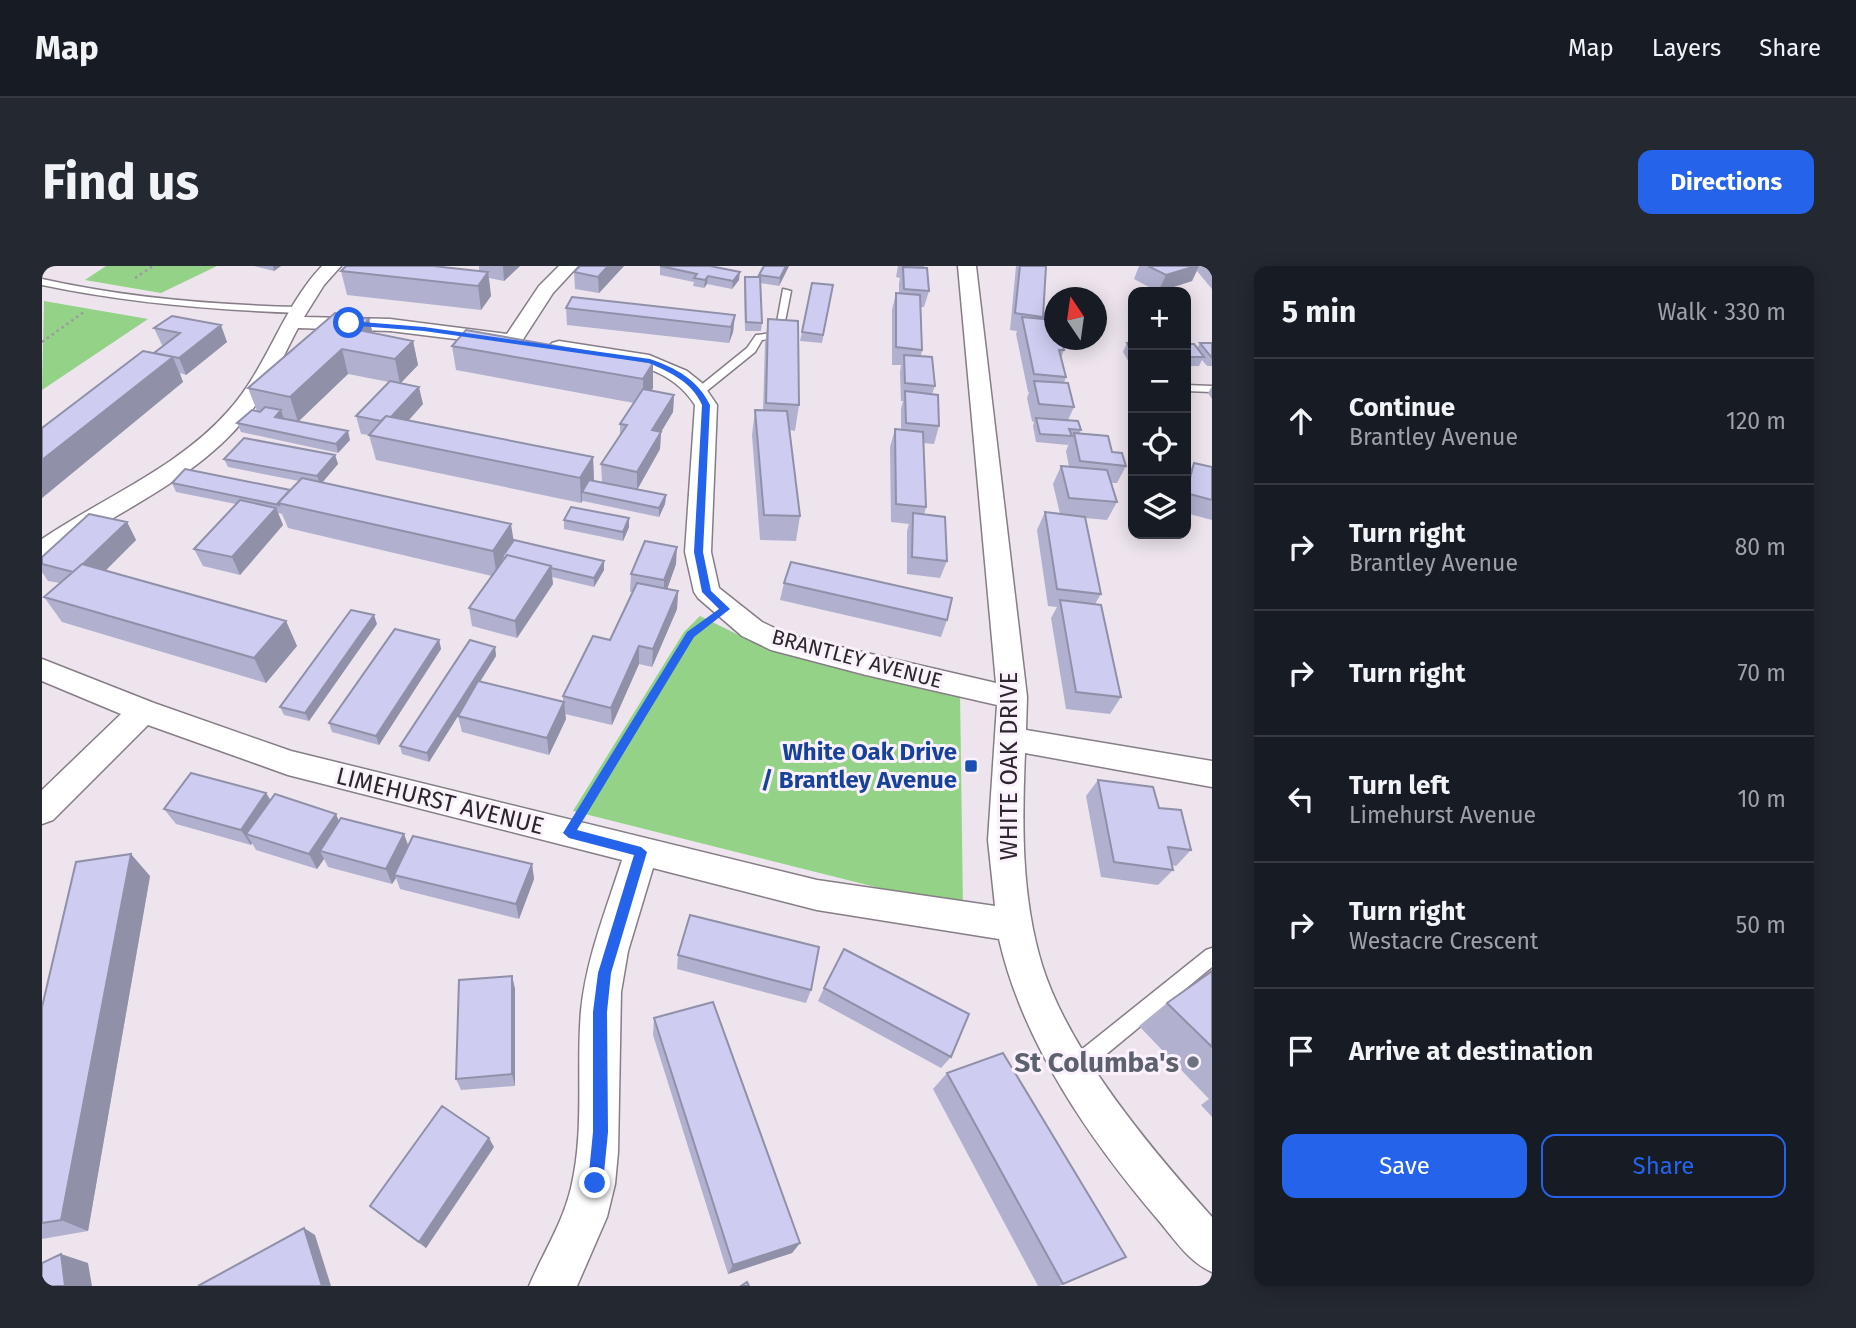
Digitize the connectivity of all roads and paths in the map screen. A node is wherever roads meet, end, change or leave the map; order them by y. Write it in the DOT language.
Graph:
graph roads {
  1 [pos="332,266"];
  2 [pos="569,266"];
  3 [pos="967,266"];
  4 [pos="42,282"];
  5 [pos="786,291"];
  6 [pos="297,316"];
  7 [pos="513,340"];
  8 [pos="1191,388"];
  9 [pos="1212,389"];
  10 [pos="699,392"];
  11 [pos="42,551"];
  12 [pos="725,609"];
  13 [pos="42,669"];
  14 [pos="1012,697"];
  15 [pos="143,711"];
  16 [pos="1010,739"];
  17 [pos="1212,774"];
  18 [pos="42,811"];
  19 [pos="569,833"];
  20 [pos="641,852"];
  21 [pos="1014,925"];
  22 [pos="1212,956"];
  23 [pos="1073,1069"];
  24 [pos="1212,1250"];
  25 [pos="552,1286"];
  1 -- 6 [label="street"];
  2 -- 7 [label="street"];
  3 -- 14 [label="street, WHITE OAK DRIVE"];
  4 -- 6 [label="lane"];
  5 -- 10 [label="lane"];
  6 -- 7 [label="street"];
  6 -- 11 [label="street"];
  7 -- 10 [label="street"];
  8 -- 9 [label="lane"];
  10 -- 12 [label="street, BRANTLEY AVENUE"];
  12 -- 14 [label="street, BRANTLEY AVENUE"];
  12 -- 19 [label="path"];
  13 -- 15 [label="street, LIMEHURST AVENUE"];
  14 -- 16 [label="street, WHITE OAK DRIVE"];
  15 -- 18 [label="street"];
  15 -- 19 [label="street, LIMEHURST AVENUE"];
  16 -- 17 [label="street"];
  16 -- 21 [label="street, WHITE OAK DRIVE"];
  19 -- 20 [label="street, LIMEHURST AVENUE"];
  20 -- 21 [label="street, LIMEHURST AVENUE"];
  20 -- 25 [label="street"];
  21 -- 23 [label="street, WHITE OAK DRIVE"];
  22 -- 23 [label="lane"];
  23 -- 24 [label="street, WHITE OAK DRIVE"];
}
